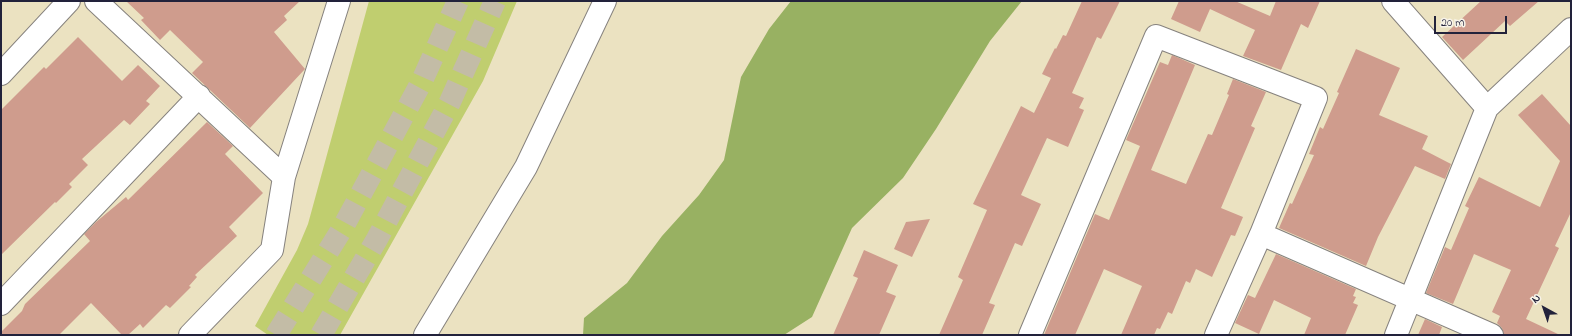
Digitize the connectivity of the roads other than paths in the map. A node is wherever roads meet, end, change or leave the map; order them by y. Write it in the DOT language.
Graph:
graph roads {
  1 [pos="69,1"];
  2 [pos="96,1"];
  3 [pos="605,1"];
  4 [pos="1393,1"];
  5 [pos="332,6"];
  6 [pos="1571,29"];
  7 [pos="1,74"];
  8 [pos="199,96"];
  9 [pos="1487,108"];
  10 [pos="284,177"];
  11 [pos="1261,234"];
  12 [pos="1411,298"];
  13 [pos="1,304"];
  14 [pos="190,335"];
  15 [pos="425,335"];
  16 [pos="1030,335"];
  17 [pos="1216,335"];
  18 [pos="1396,335"];
  19 [pos="1492,335"];
  1 -- 7 [label="street"];
  2 -- 8 [label="street"];
  3 -- 15 [label="street"];
  4 -- 9 [label="street"];
  5 -- 10 [label="street"];
  6 -- 9 [label="street"];
  8 -- 10 [label="street"];
  8 -- 13 [label="street"];
  9 -- 12 [label="street"];
  10 -- 14 [label="street"];
  11 -- 12 [label="street"];
  11 -- 16 [label="street"];
  11 -- 17 [label="street"];
  12 -- 18 [label="street"];
  12 -- 19 [label="street"];
}
